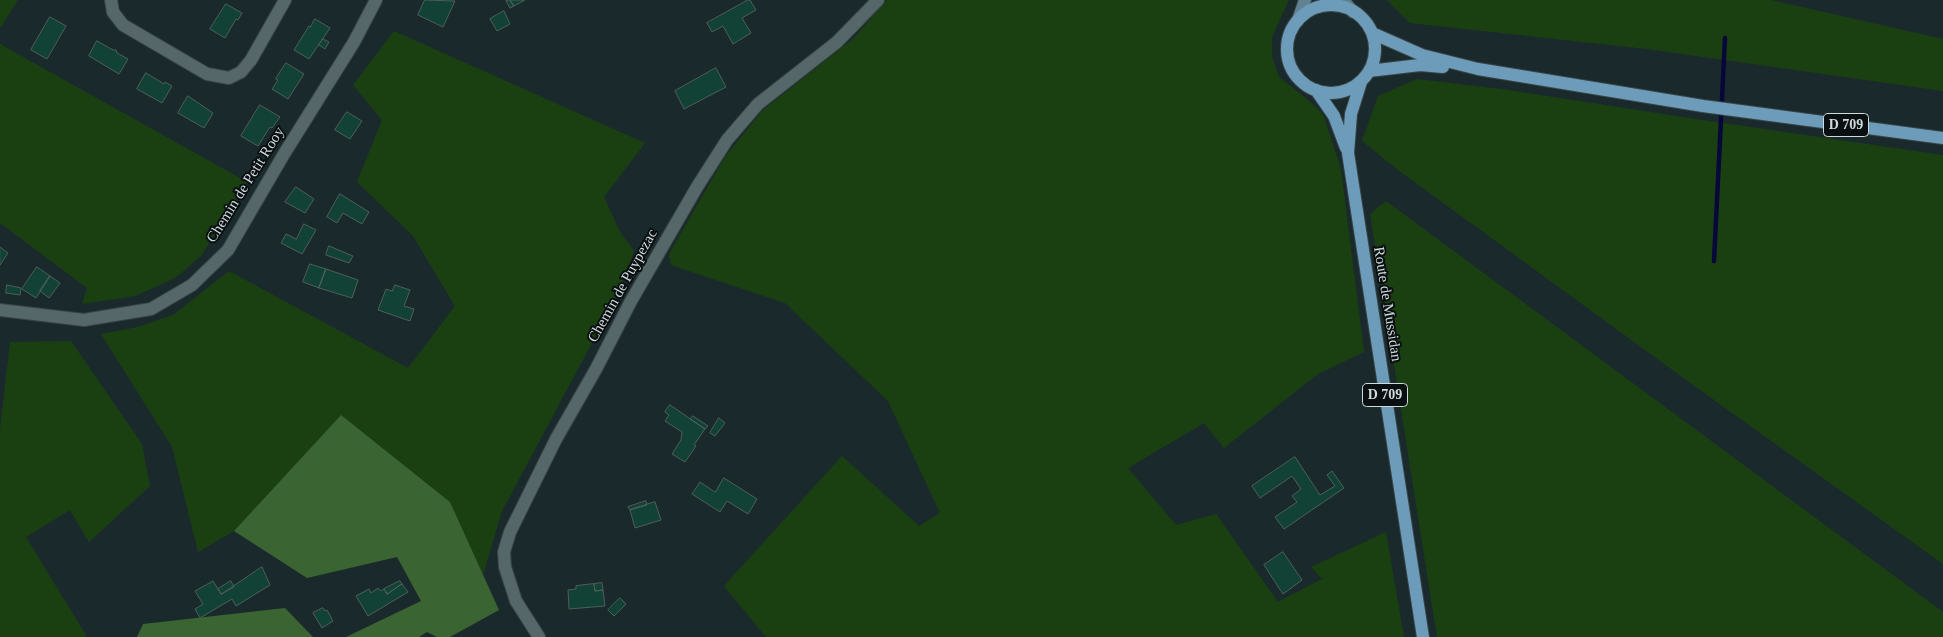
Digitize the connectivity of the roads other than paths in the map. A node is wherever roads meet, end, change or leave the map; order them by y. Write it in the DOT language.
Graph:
graph roads {
  1 [pos="111,0"];
  2 [pos="285,0"];
  3 [pos="376,0"];
  4 [pos="878,0"];
  5 [pos="1305,0"];
  6 [pos="1343,0"];
  7 [pos="1353,12"];
  8 [pos="1298,20"];
  9 [pos="1372,33"];
  10 [pos="1478,69"];
  11 [pos="1365,76"];
  12 [pos="1316,90"];
  13 [pos="1943,138"];
  14 [pos="1348,153"];
  15 [pos="0,310"];
  16 [pos="539,637"];
  17 [pos="1423,637"];
  1 -- 2 [label="street"];
  3 -- 15 [label="street, Chemin de Petit Rooy"];
  4 -- 16 [label="street, Chemin de Puypezac"];
  5 -- 8 [label="main road"];
  6 -- 7 [label="main road"];
  7 -- 8 [label="main road"];
  7 -- 9 [label="main road"];
  8 -- 12 [label="main road"];
  9 -- 10 [label="main road, D 709"];
  9 -- 11 [label="main road"];
  10 -- 11 [label="main road, D 709"];
  10 -- 13 [label="main road, D 709"];
  11 -- 12 [label="main road"];
  11 -- 14 [label="main road, Route de Mussidan / D 709"];
  12 -- 14 [label="main road, Route de Mussidan / D 709"];
  14 -- 17 [label="main road, Route de Mussidan / D 709"];
}
